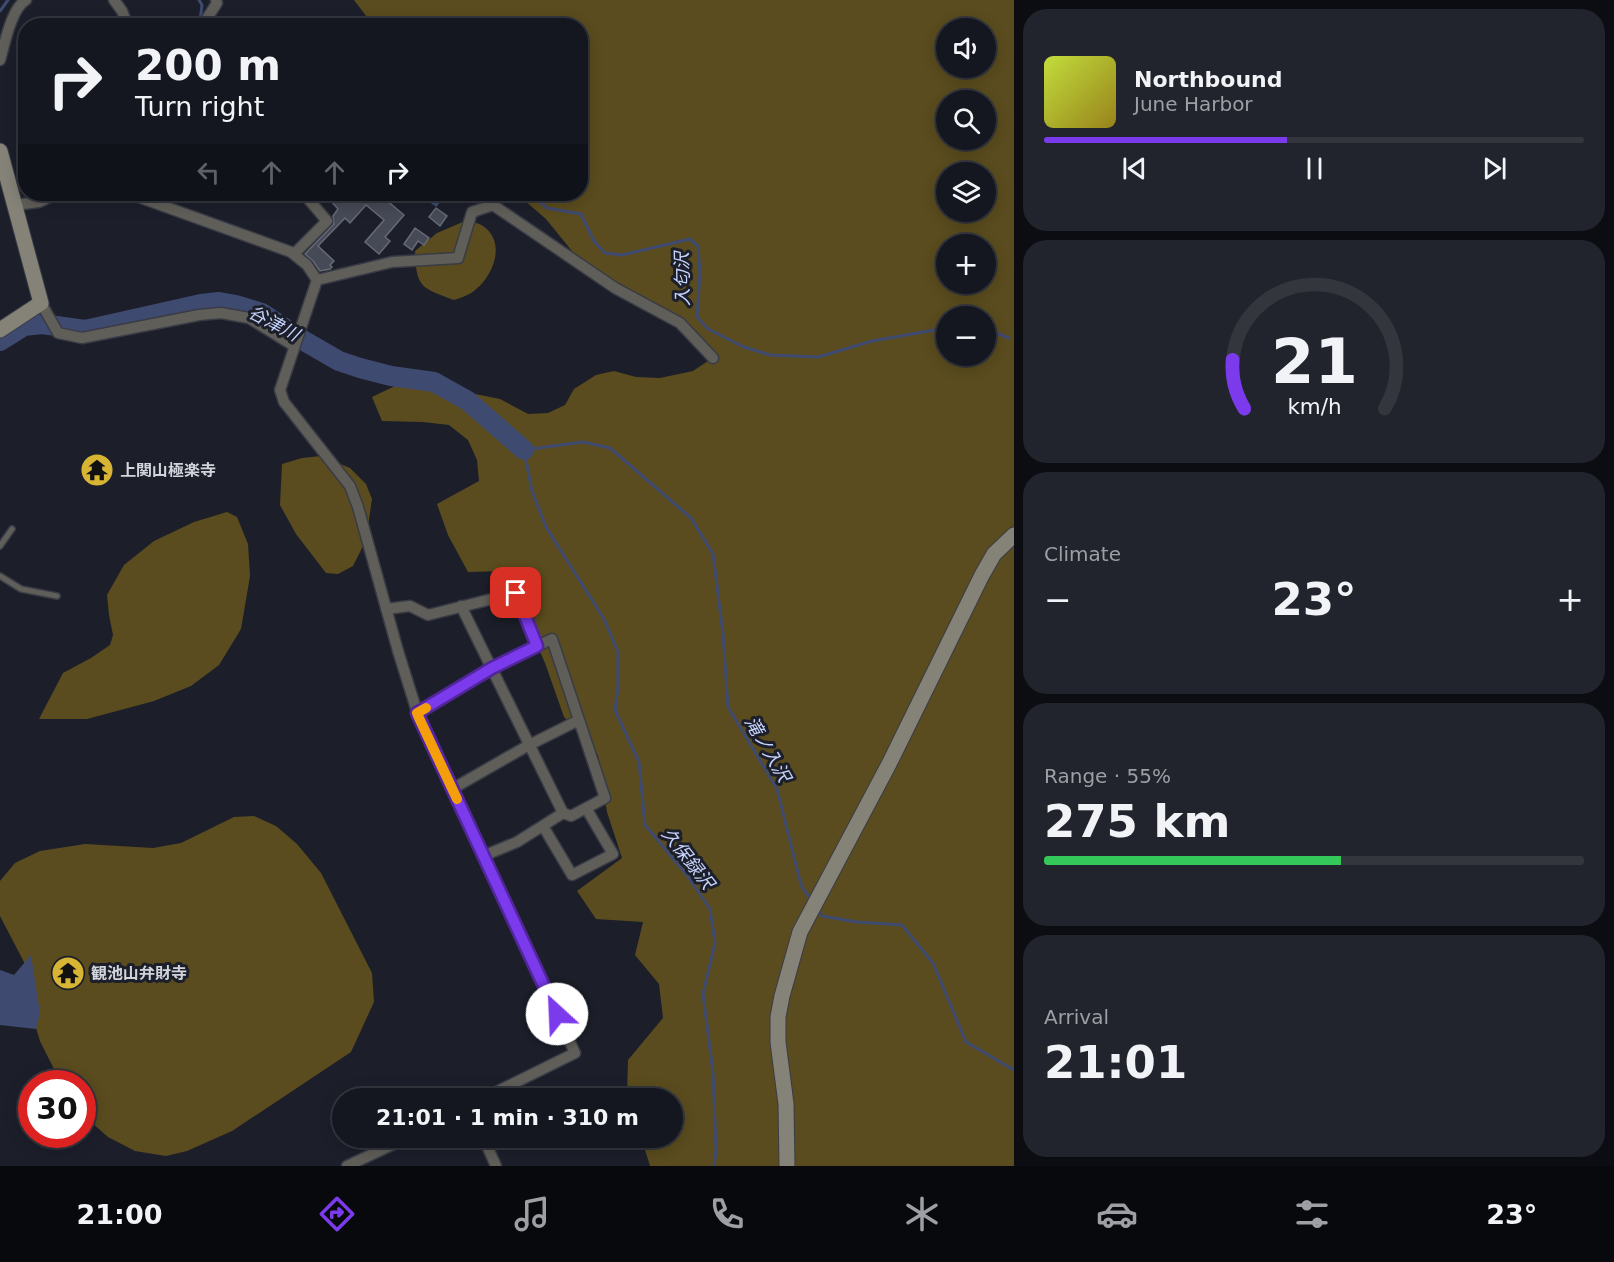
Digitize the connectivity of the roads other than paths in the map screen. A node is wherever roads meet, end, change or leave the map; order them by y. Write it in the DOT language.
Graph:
graph roads {
  1 [pos="26,0"];
  2 [pos="114,0"];
  3 [pos="216,0"];
  4 [pos="125,18"];
  5 [pos="207,18"];
  6 [pos="0,60"];
  7 [pos="0,151"];
  8 [pos="41,201"];
  9 [pos="150,201"];
  10 [pos="310,201"];
  11 [pos="15,205"];
  12 [pos="294,254"];
  13 [pos="317,280"];
  14 [pos="41,303"];
  15 [pos="0,330"];
  16 [pos="294,346"];
  17 [pos="713,358"];
  18 [pos="12,529"];
  19 [pos="1014,536"];
  20 [pos="0,546"];
  21 [pos="0,576"];
  22 [pos="57,596"];
  23 [pos="461,606"];
  24 [pos="386,609"];
  25 [pos="537,646"];
  26 [pos="492,668"];
  27 [pos="417,713"];
  28 [pos="579,720"];
  29 [pos="530,745"];
  30 [pos="452,789"];
  31 [pos="586,808"];
  32 [pos="563,813"];
  33 [pos="543,826"];
  34 [pos="483,856"];
  35 [pos="504,1088"];
  36 [pos="385,1148"];
  37 [pos="488,1148"];
  38 [pos="347,1166"];
  39 [pos="496,1166"];
  40 [pos="788,1166"];
  1 -- 6 [label="street"];
  2 -- 4 [label="street"];
  3 -- 5 [label="street"];
  7 -- 11 [label="street"];
  8 -- 11 [label="street"];
  9 -- 12 [label="street"];
  10 -- 12 [label="street"];
  11 -- 14 [label="street"];
  12 -- 13 [label="street"];
  13 -- 16 [label="street"];
  13 -- 17 [label="street"];
  14 -- 15 [label="street"];
  14 -- 16 [label="street"];
  16 -- 24 [label="street"];
  18 -- 20 [label="lane"];
  19 -- 40 [label="street"];
  21 -- 22 [label="lane"];
  23 -- 24 [label="street"];
  23 -- 25 [label="street"];
  23 -- 26 [label="street"];
  24 -- 27 [label="street"];
  25 -- 26 [label="street"];
  25 -- 28 [label="street"];
  26 -- 27 [label="street"];
  26 -- 29 [label="street"];
  27 -- 30 [label="street"];
  28 -- 29 [label="street"];
  28 -- 31 [label="street"];
  29 -- 30 [label="street"];
  29 -- 32 [label="street"];
  30 -- 34 [label="street"];
  31 -- 32 [label="street"];
  31 -- 33 [label="street"];
  32 -- 33 [label="street"];
  33 -- 34 [label="street"];
  34 -- 35 [label="street"];
  36 -- 38 [label="street"];
  37 -- 39 [label="street"];
}
